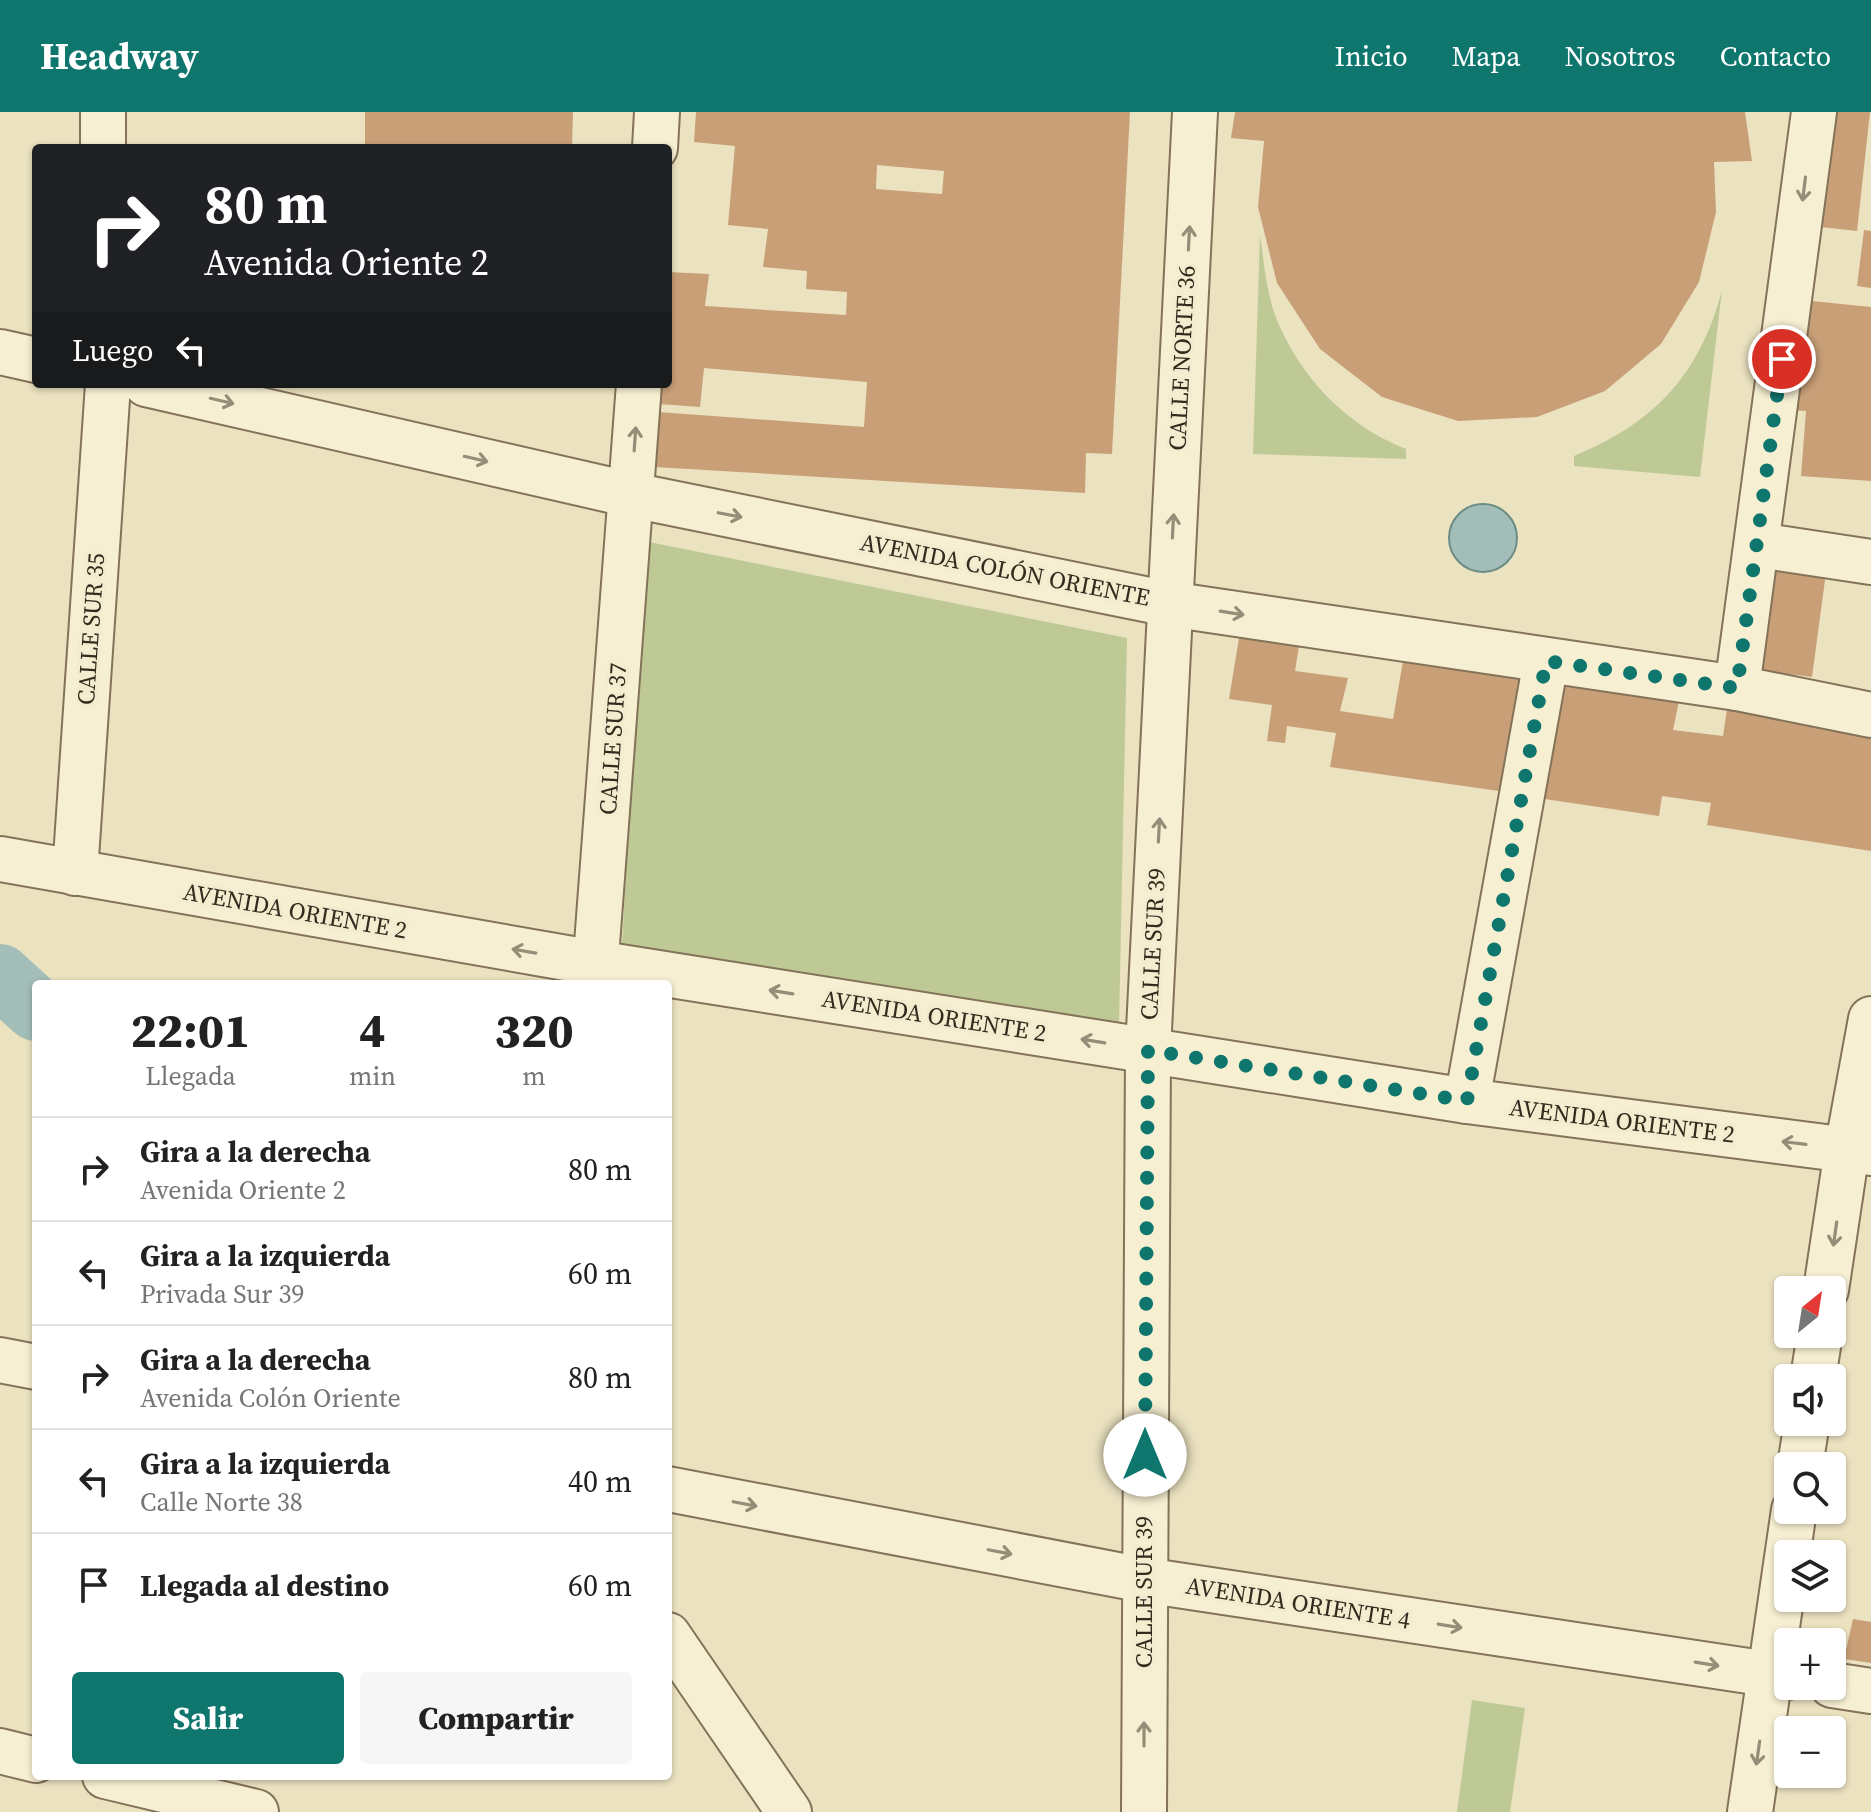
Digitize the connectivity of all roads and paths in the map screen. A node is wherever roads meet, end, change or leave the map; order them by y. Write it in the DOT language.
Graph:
graph roads {
  1 [pos="103,112"];
  2 [pos="657,112"];
  3 [pos="1195,112"];
  4 [pos="1814,112"];
  5 [pos="103,144"];
  6 [pos="655,144"];
  7 [pos="0,352"];
  8 [pos="32,359"];
  9 [pos="108,388"];
  10 [pos="164,388"];
  11 [pos="639,388"];
  12 [pos="632,495"];
  13 [pos="1758,545"];
  14 [pos="1871,562"];
  15 [pos="1169,604"];
  16 [pos="1546,661"];
  17 [pos="1737,688"];
  18 [pos="1871,715"];
  19 [pos="0,859"];
  20 [pos="75,873"];
  21 [pos="594,974"];
  22 [pos="638,980"];
  23 [pos="672,985"];
  24 [pos="1871,1019"];
  25 [pos="1148,1050"];
  26 [pos="1467,1101"];
  27 [pos="1859,1152"];
  28 [pos="1829,1276"];
  29 [pos="0,1360"];
  30 [pos="32,1366"];
  31 [pos="672,1490"];
  32 [pos="1793,1524"];
  33 [pos="1144,1580"];
  34 [pos="1783,1628"];
  35 [pos="672,1641"];
  36 [pos="1774,1674"];
  37 [pos="1846,1687"];
  38 [pos="1871,1691"];
  39 [pos="1774,1699"];
  40 [pos="0,1751"];
  41 [pos="32,1759"];
  42 [pos="122,1780"];
  43 [pos="256,1812"];
  44 [pos="789,1812"];
  45 [pos="1144,1812"];
  46 [pos="1750,1812"];
  1 -- 5 [label="street"];
  2 -- 6 [label="street"];
  15 -- 3 [label="street, CALLE NORTE 36, one-way"];
  4 -- 13 [label="street, one-way"];
  7 -- 8 [label="street"];
  9 -- 20 [label="street, CALLE SUR 35"];
  10 -- 12 [label="street, AVENIDA COLÓN ORIENTE, one-way"];
  12 -- 11 [label="street, CALLE SUR 37, one-way"];
  12 -- 15 [label="street, AVENIDA COLÓN ORIENTE, one-way"];
  12 -- 21 [label="street, CALLE SUR 37"];
  13 -- 14 [label="street"];
  13 -- 17 [label="street"];
  15 -- 16 [label="street, AVENIDA COLÓN ORIENTE, one-way"];
  25 -- 15 [label="street, CALLE SUR 39, one-way"];
  16 -- 17 [label="street, AVENIDA COLÓN ORIENTE"];
  16 -- 26 [label="street"];
  17 -- 18 [label="street, AVENIDA COLÓN ORIENTE"];
  19 -- 20 [label="street, AVENIDA ORIENTE 2"];
  21 -- 20 [label="street, AVENIDA ORIENTE 2, one-way"];
  22 -- 21 [label="street, AVENIDA ORIENTE 2, one-way"];
  25 -- 23 [label="street, AVENIDA ORIENTE 2, one-way"];
  24 -- 27 [label="street"];
  25 -- 26 [label="street, AVENIDA ORIENTE 2"];
  25 -- 33 [label="street, CALLE SUR 39"];
  27 -- 26 [label="street, AVENIDA ORIENTE 2, one-way"];
  27 -- 28 [label="street, one-way"];
  29 -- 30 [label="street"];
  31 -- 33 [label="street, AVENIDA ORIENTE 4, one-way"];
  32 -- 34 [label="street"];
  33 -- 36 [label="street, AVENIDA ORIENTE 4, one-way"];
  45 -- 33 [label="street, CALLE SUR 39, one-way"];
  35 -- 44 [label="street"];
  37 -- 38 [label="street"];
  39 -- 46 [label="street, one-way"];
  40 -- 41 [label="street"];
  42 -- 43 [label="street"];
}
